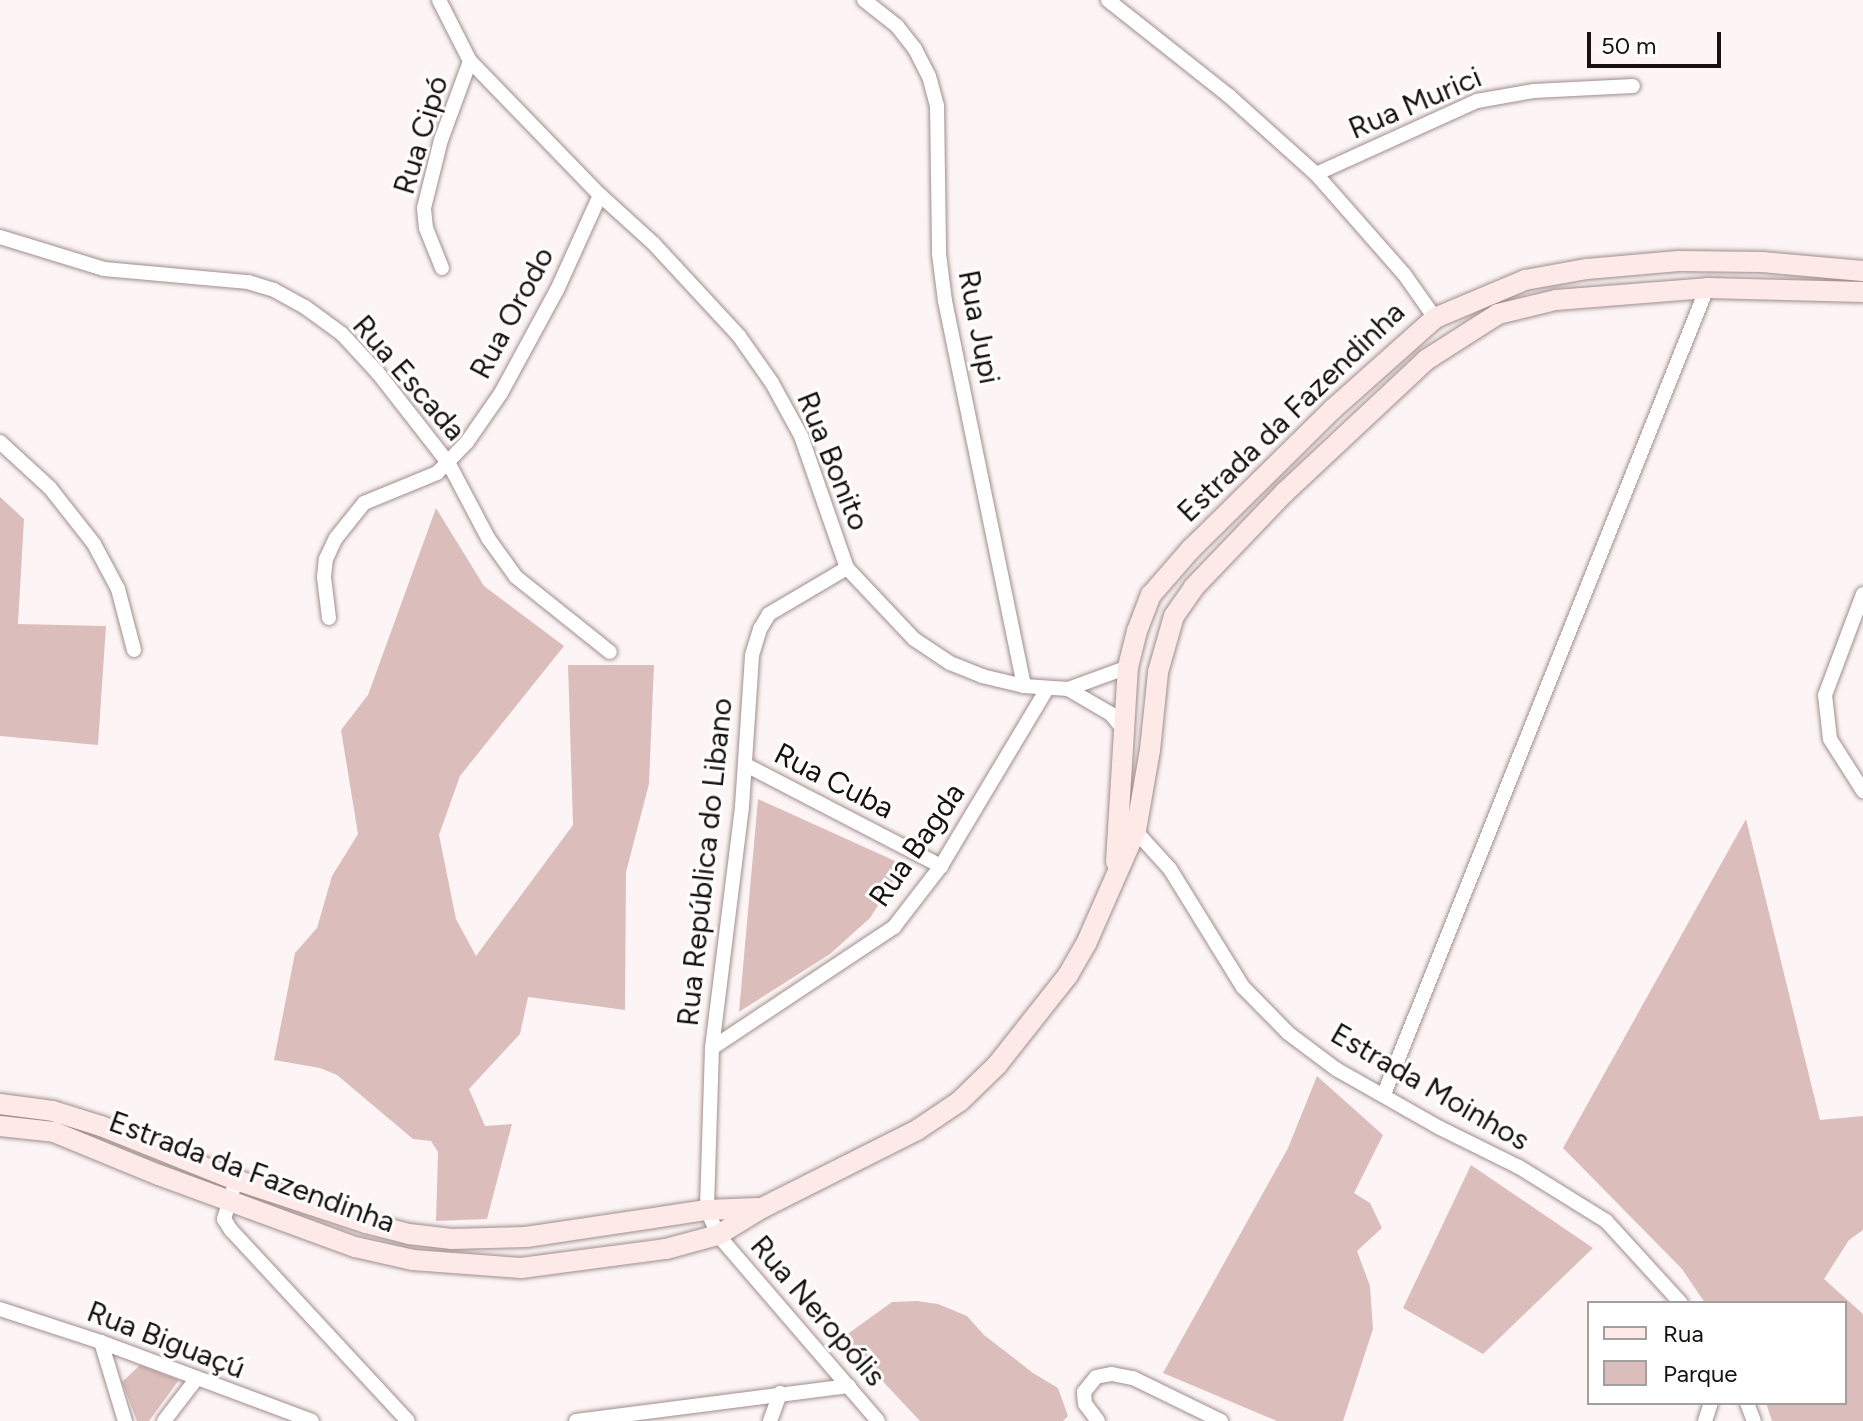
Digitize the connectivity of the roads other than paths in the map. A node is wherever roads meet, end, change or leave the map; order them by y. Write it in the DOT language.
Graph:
graph roads {
  1 [pos="439,0"];
  2 [pos="864,0"];
  3 [pos="1108,0"];
  4 [pos="470,61"];
  5 [pos="1633,86"];
  6 [pos="1316,174"];
  7 [pos="600,195"];
  8 [pos="0,237"];
  9 [pos="442,268"];
  10 [pos="1863,271"];
  11 [pos="1707,288"];
  12 [pos="1863,292"];
  13 [pos="1435,318"];
  14 [pos="0,442"];
  15 [pos="449,464"];
  16 [pos="847,568"];
  17 [pos="1863,594"];
  18 [pos="329,618"];
  19 [pos="134,650"];
  20 [pos="610,652"];
  21 [pos="1128,667"];
  22 [pos="1024,686"];
  23 [pos="1047,689"];
  24 [pos="1068,689"];
  25 [pos="1123,729"];
  26 [pos="746,765"];
  27 [pos="1863,791"];
  28 [pos="1128,823"];
  29 [pos="941,866"];
  30 [pos="712,1048"];
  31 [pos="1384,1094"];
  32 [pos="0,1104"];
  33 [pos="0,1126"];
  34 [pos="236,1180"];
  35 [pos="227,1201"];
  36 [pos="762,1208"];
  37 [pos="707,1210"];
  38 [pos="718,1235"];
  39 [pos="1679,1301"];
  40 [pos="0,1309"];
  41 [pos="101,1342"];
  42 [pos="197,1378"];
  43 [pos="849,1386"];
  44 [pos="780,1393"];
  45 [pos="173,1418"];
  46 [pos="125,1421"];
  47 [pos="312,1421"];
  48 [pos="408,1421"];
  49 [pos="576,1421"];
  50 [pos="770,1421"];
  51 [pos="878,1421"];
  52 [pos="1098,1421"];
  53 [pos="1221,1421"];
  1 -- 4 [label="street"];
  2 -- 22 [label="street, Rua Jupi"];
  3 -- 6 [label="street"];
  4 -- 7 [label="street, Rua Bonito"];
  4 -- 9 [label="street, Rua Cipó"];
  5 -- 6 [label="street, Rua Murici"];
  6 -- 13 [label="street"];
  7 -- 15 [label="street, Rua Orodo"];
  7 -- 16 [label="street, Rua Bonito"];
  8 -- 15 [label="street, Rua Escada"];
  10 -- 13 [label="main road, Estrada da Fazendinha"];
  11 -- 12 [label="main road, Estrada da Fazendinha"];
  11 -- 28 [label="main road, Estrada da Fazendinha"];
  11 -- 31 [label="street"];
  13 -- 21 [label="main road, Estrada da Fazendinha"];
  14 -- 19 [label="street"];
  15 -- 18 [label="street, Rua Orodo"];
  15 -- 20 [label="street, Rua Escada"];
  16 -- 22 [label="street, Rua Bonito"];
  16 -- 26 [label="street, Rua República do Libano"];
  17 -- 27 [label="street"];
  21 -- 24 [label="street"];
  21 -- 25 [label="main road, Estrada da Fazendinha"];
  22 -- 23 [label="street, Rua Bonito"];
  23 -- 24 [label="street, Rua Bonito"];
  23 -- 29 [label="street, Rua Bagda"];
  24 -- 25 [label="street"];
  25 -- 28 [label="main road, Estrada da Fazendinha"];
  26 -- 29 [label="street, Rua Cuba"];
  26 -- 30 [label="street, Rua República do Libano"];
  28 -- 31 [label="street, Estrada Moinhos"];
  28 -- 36 [label="main road, Estrada da Fazendinha"];
  29 -- 30 [label="street, Rua Bagda"];
  30 -- 37 [label="street, Rua República do Libano"];
  31 -- 39 [label="street, Estrada Moinhos"];
  32 -- 34 [label="main road, Estrada da Fazendinha"];
  33 -- 35 [label="main road, Estrada da Fazendinha"];
  34 -- 35 [label="street"];
  34 -- 37 [label="main road, Estrada da Fazendinha"];
  35 -- 38 [label="main road, Estrada da Fazendinha"];
  35 -- 48 [label="street"];
  36 -- 37 [label="main road, Estrada da Fazendinha"];
  36 -- 38 [label="main road, Estrada da Fazendinha"];
  37 -- 38 [label="street, Rua Neropólis"];
  38 -- 43 [label="street, Rua Neropólis"];
  40 -- 41 [label="street, Rua Biguaçú"];
  41 -- 42 [label="street, Rua Biguaçú"];
  41 -- 46 [label="street"];
  42 -- 45 [label="street"];
  42 -- 47 [label="street, Rua Biguaçú"];
  43 -- 44 [label="street"];
  43 -- 51 [label="street, Rua Neropólis"];
  44 -- 49 [label="street"];
  44 -- 50 [label="street"];
  52 -- 53 [label="street"];
}
